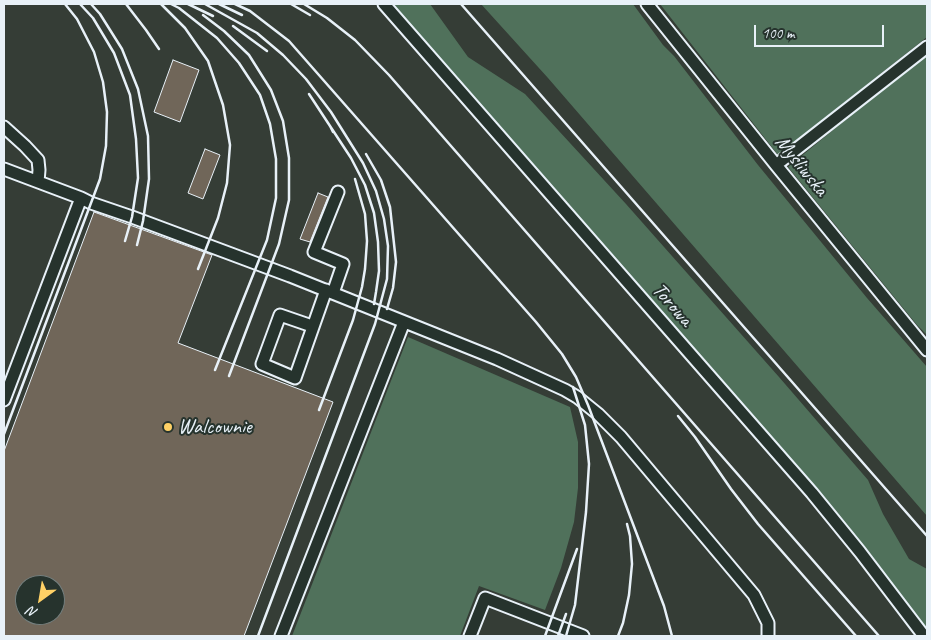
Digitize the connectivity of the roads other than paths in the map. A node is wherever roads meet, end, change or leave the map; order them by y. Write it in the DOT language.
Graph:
graph roads {
  1 [pos="384,4"];
  2 [pos="647,4"];
  3 [pos="927,47"];
  4 [pos="4,127"];
  5 [pos="776,166"];
  6 [pos="4,169"];
  7 [pos="38,182"];
  8 [pos="338,192"];
  9 [pos="81,198"];
  10 [pos="329,292"];
  11 [pos="404,322"];
  12 [pos="309,325"];
  13 [pos="927,350"];
  14 [pos="4,400"];
  15 [pos="281,636"];
  16 [pos="470,636"];
  17 [pos="583,636"];
  18 [pos="768,636"];
  19 [pos="924,636"];
  1 -- 19 [label="street, Torowa"];
  2 -- 5 [label="street, Myśliwska"];
  3 -- 5 [label="street"];
  4 -- 7 [label="street"];
  5 -- 13 [label="street, Myśliwska"];
  6 -- 7 [label="street"];
  7 -- 9 [label="street"];
  8 -- 10 [label="street"];
  9 -- 10 [label="street"];
  9 -- 14 [label="street"];
  10 -- 11 [label="street"];
  10 -- 12 [label="street"];
  11 -- 15 [label="street"];
  11 -- 18 [label="street"];
  16 -- 17 [label="street"];
}
